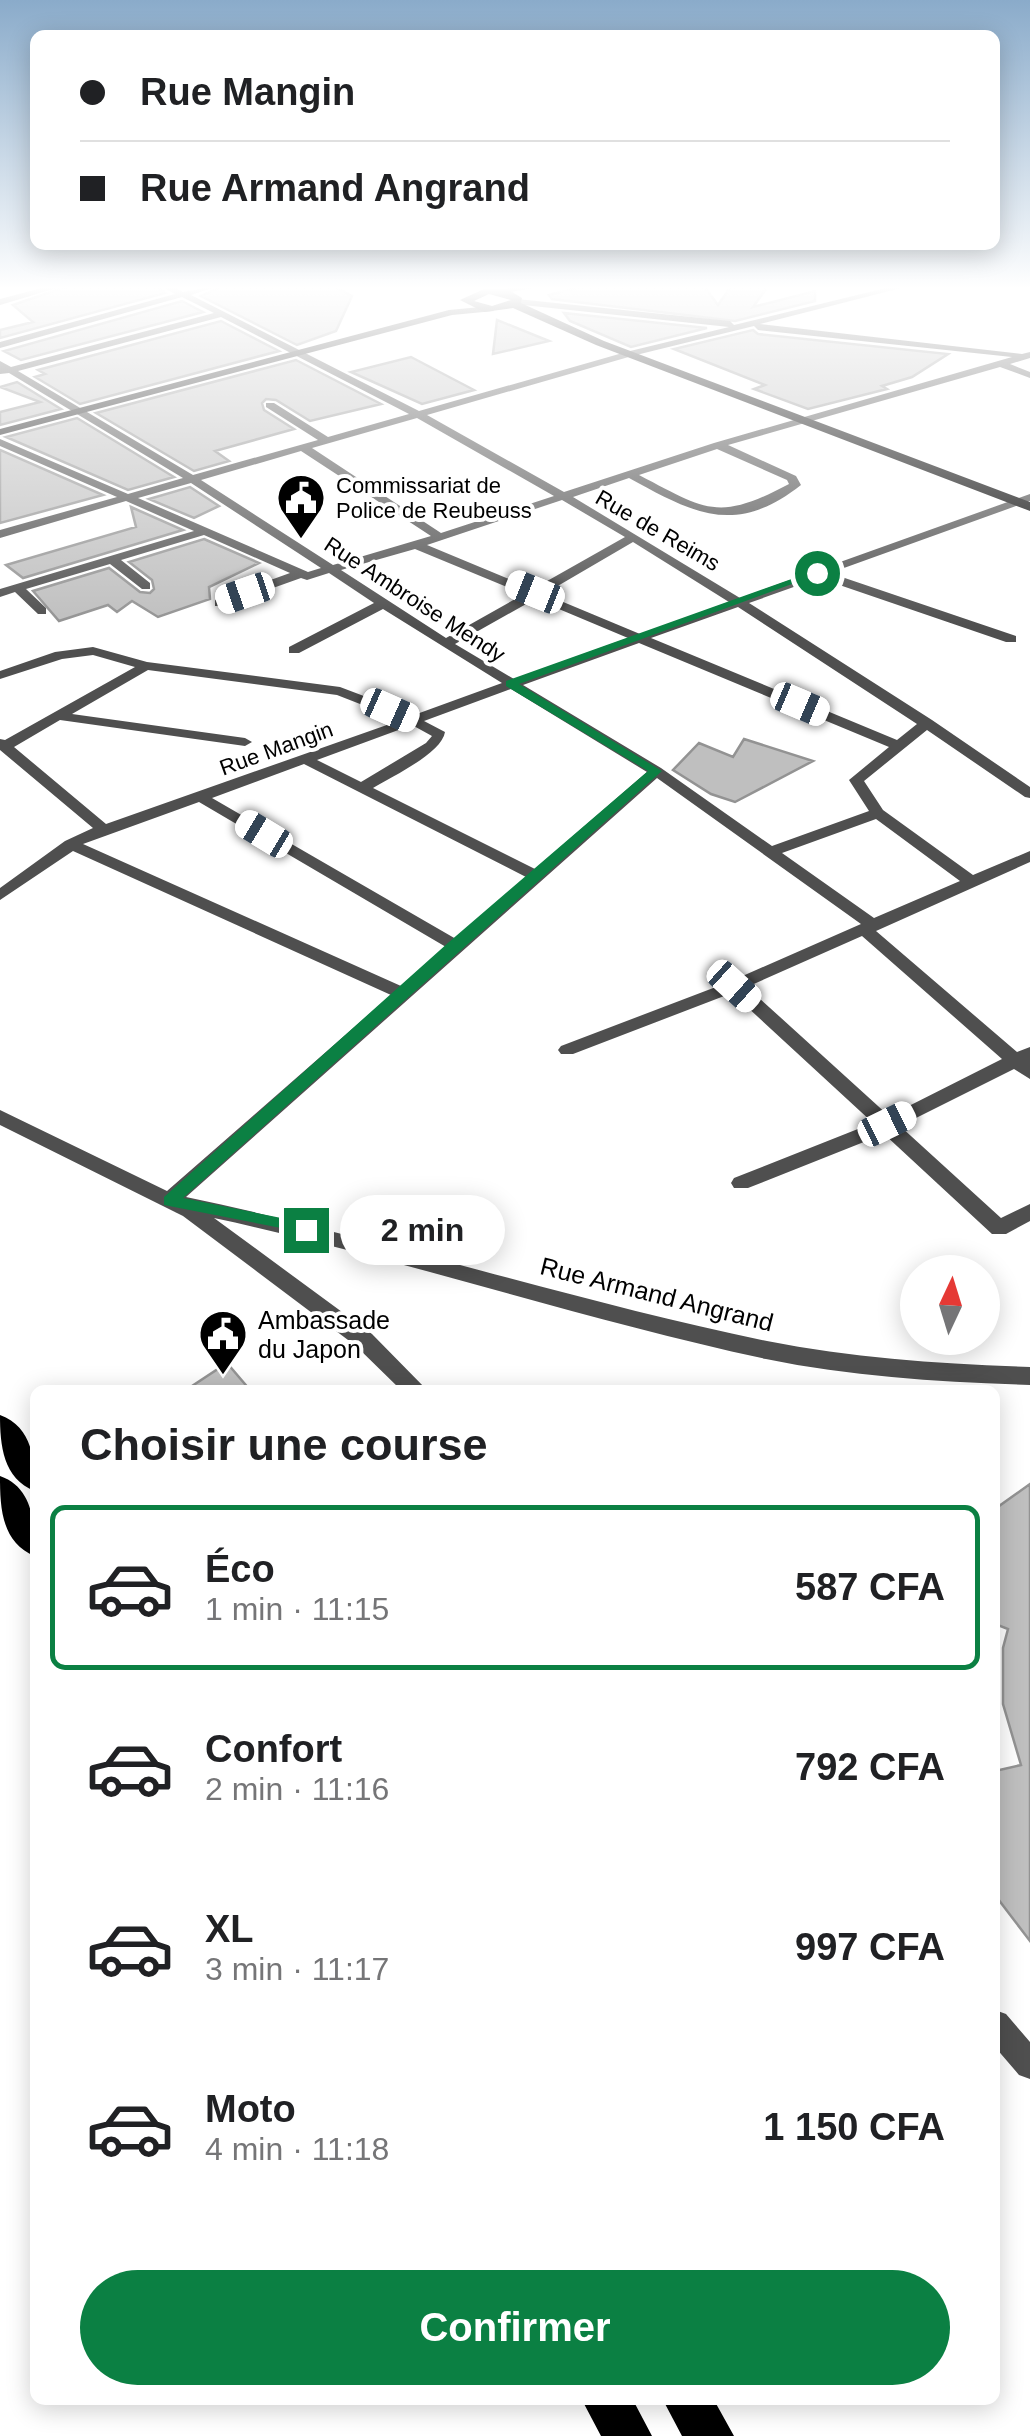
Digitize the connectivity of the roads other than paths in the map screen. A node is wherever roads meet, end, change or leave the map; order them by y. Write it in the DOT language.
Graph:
graph roads {
  1 [pos="58,399"];
  2 [pos="127,399"];
  3 [pos="389,399"];
  4 [pos="474,399"];
  5 [pos="745,399"];
  6 [pos="877,399"];
  7 [pos="270,404"];
  8 [pos="81,411"];
  9 [pos="418,415"];
  10 [pos="801,420"];
  11 [pos="0,432"];
  12 [pos="328,441"];
  13 [pos="0,442"];
  14 [pos="718,446"];
  15 [pos="304,448"];
  16 [pos="629,474"];
  17 [pos="192,479"];
  18 [pos="560,496"];
  19 [pos="126,498"];
  20 [pos="1026,502"];
  21 [pos="202,532"];
  22 [pos="0,534"];
  23 [pos="634,536"];
  24 [pos="440,537"];
  25 [pos="416,545"];
  26 [pos="112,559"];
  27 [pos="334,570"];
  28 [pos="817,573"];
  29 [pos="297,574"];
  30 [pos="146,586"];
  31 [pos="18,588"];
  32 [pos="535,592"];
  33 [pos="0,593"];
  34 [pos="740,601"];
  35 [pos="219,602"];
  36 [pos="384,603"];
  37 [pos="42,611"];
  38 [pos="639,636"];
  39 [pos="1011,640"];
  40 [pos="446,644"];
  41 [pos="294,650"];
  42 [pos="146,666"];
  43 [pos="0,675"];
  44 [pos="510,684"];
  45 [pos="59,716"];
  46 [pos="412,719"];
  47 [pos="926,723"];
  48 [pos="245,742"];
  49 [pos="2,744"];
  50 [pos="898,745"];
  51 [pos="304,759"];
  52 [pos="656,771"];
  53 [pos="360,789"];
  54 [pos="1030,794"];
  55 [pos="200,796"];
  56 [pos="878,812"];
  57 [pos="102,828"];
  58 [pos="70,844"];
  59 [pos="773,852"];
  60 [pos="1030,856"];
  61 [pos="534,876"];
  62 [pos="972,882"];
  63 [pos="0,895"];
  64 [pos="869,928"];
  65 [pos="454,945"];
  66 [pos="734,986"];
  67 [pos="401,993"];
  68 [pos="567,1050"];
  69 [pos="1025,1062"];
  70 [pos="0,1117"];
  71 [pos="887,1124"];
  72 [pos="741,1183"];
  73 [pos="169,1201"];
  74 [pos="1030,1212"];
  75 [pos="1030,1376"];
  76 [pos="411,1385"];
  77 [pos="0,1429"];
  78 [pos="30,1471"];
  79 [pos="0,1490"];
  80 [pos="30,1534"];
  81 [pos="1000,2031"];
  82 [pos="1030,2064"];
  83 [pos="609,2405"];
  84 [pos="690,2405"];
  85 [pos="628,2436"];
  86 [pos="710,2436"];
  1 -- 8 [label="street, Rue Ambroise Mendy"];
  2 -- 8 [label="main road"];
  3 -- 9 [label="street, Rue de Reims"];
  4 -- 9 [label="street"];
  5 -- 10 [label="main road"];
  6 -- 10 [label="street"];
  7 -- 12 [label="street"];
  8 -- 11 [label="main road"];
  8 -- 17 [label="street, Rue Ambroise Mendy"];
  9 -- 12 [label="street"];
  9 -- 18 [label="street, Rue de Reims"];
  10 -- 14 [label="street"];
  10 -- 20 [label="main road"];
  12 -- 15 [label="street"];
  13 -- 19 [label="street"];
  14 -- 16 [label="street"];
  14 -- 16 [label="street"];
  15 -- 17 [label="street"];
  15 -- 24 [label="street"];
  16 -- 18 [label="street"];
  17 -- 19 [label="street"];
  17 -- 27 [label="street, Rue Ambroise Mendy"];
  18 -- 23 [label="street, Rue de Reims"];
  18 -- 24 [label="street"];
  19 -- 21 [label="street"];
  19 -- 22 [label="street"];
  20 -- 28 [label="street, Rue Mangin"];
  21 -- 26 [label="street"];
  21 -- 29 [label="street"];
  23 -- 32 [label="street"];
  23 -- 34 [label="street, Rue de Reims"];
  24 -- 25 [label="street"];
  25 -- 27 [label="street"];
  25 -- 32 [label="street"];
  26 -- 30 [label="street"];
  26 -- 31 [label="street"];
  27 -- 29 [label="street"];
  27 -- 36 [label="street, Rue Ambroise Mendy"];
  28 -- 34 [label="street, Rue Mangin"];
  28 -- 39 [label="street"];
  29 -- 35 [label="street"];
  31 -- 33 [label="street"];
  31 -- 37 [label="street"];
  32 -- 38 [label="street"];
  32 -- 40 [label="street"];
  34 -- 38 [label="street, Rue Mangin"];
  34 -- 47 [label="street, Rue de Reims"];
  36 -- 40 [label="street, Rue Ambroise Mendy"];
  36 -- 41 [label="street"];
  38 -- 44 [label="street, Rue Mangin"];
  38 -- 50 [label="street"];
  40 -- 44 [label="street, Rue Ambroise Mendy"];
  42 -- 43 [label="street"];
  42 -- 45 [label="street"];
  42 -- 46 [label="street"];
  44 -- 46 [label="street, Rue Mangin"];
  44 -- 52 [label="street, Rue Ambroise Mendy"];
  45 -- 48 [label="street"];
  45 -- 49 [label="street"];
  46 -- 51 [label="street, Rue Mangin"];
  46 -- 53 [label="street"];
  47 -- 50 [label="street"];
  47 -- 54 [label="street, Rue de Reims"];
  49 -- 57 [label="street"];
  50 -- 56 [label="street"];
  51 -- 53 [label="street"];
  51 -- 55 [label="street, Rue Mangin"];
  52 -- 59 [label="street, Rue Ambroise Mendy"];
  52 -- 61 [label="street"];
  53 -- 61 [label="street"];
  55 -- 57 [label="street, Rue Mangin"];
  55 -- 65 [label="street"];
  56 -- 59 [label="street"];
  56 -- 62 [label="street"];
  57 -- 58 [label="street, Rue Mangin"];
  58 -- 63 [label="street, Rue Mangin"];
  58 -- 67 [label="street"];
  59 -- 64 [label="street, Rue Ambroise Mendy"];
  60 -- 62 [label="street"];
  61 -- 65 [label="street"];
  62 -- 64 [label="street"];
  64 -- 66 [label="street"];
  64 -- 69 [label="street, Rue Ambroise Mendy"];
  65 -- 67 [label="street"];
  66 -- 68 [label="street"];
  66 -- 71 [label="street"];
  67 -- 73 [label="street"];
  69 -- 71 [label="street"];
  70 -- 73 [label="street, Rue Armand Angrand"];
  71 -- 72 [label="street"];
  71 -- 74 [label="street"];
  73 -- 75 [label="street, Rue Armand Angrand"];
  73 -- 76 [label="street"];
  77 -- 78 [label="highway"];
  79 -- 80 [label="highway"];
  81 -- 82 [label="street"];
  83 -- 85 [label="highway"];
  84 -- 86 [label="highway"];
}
